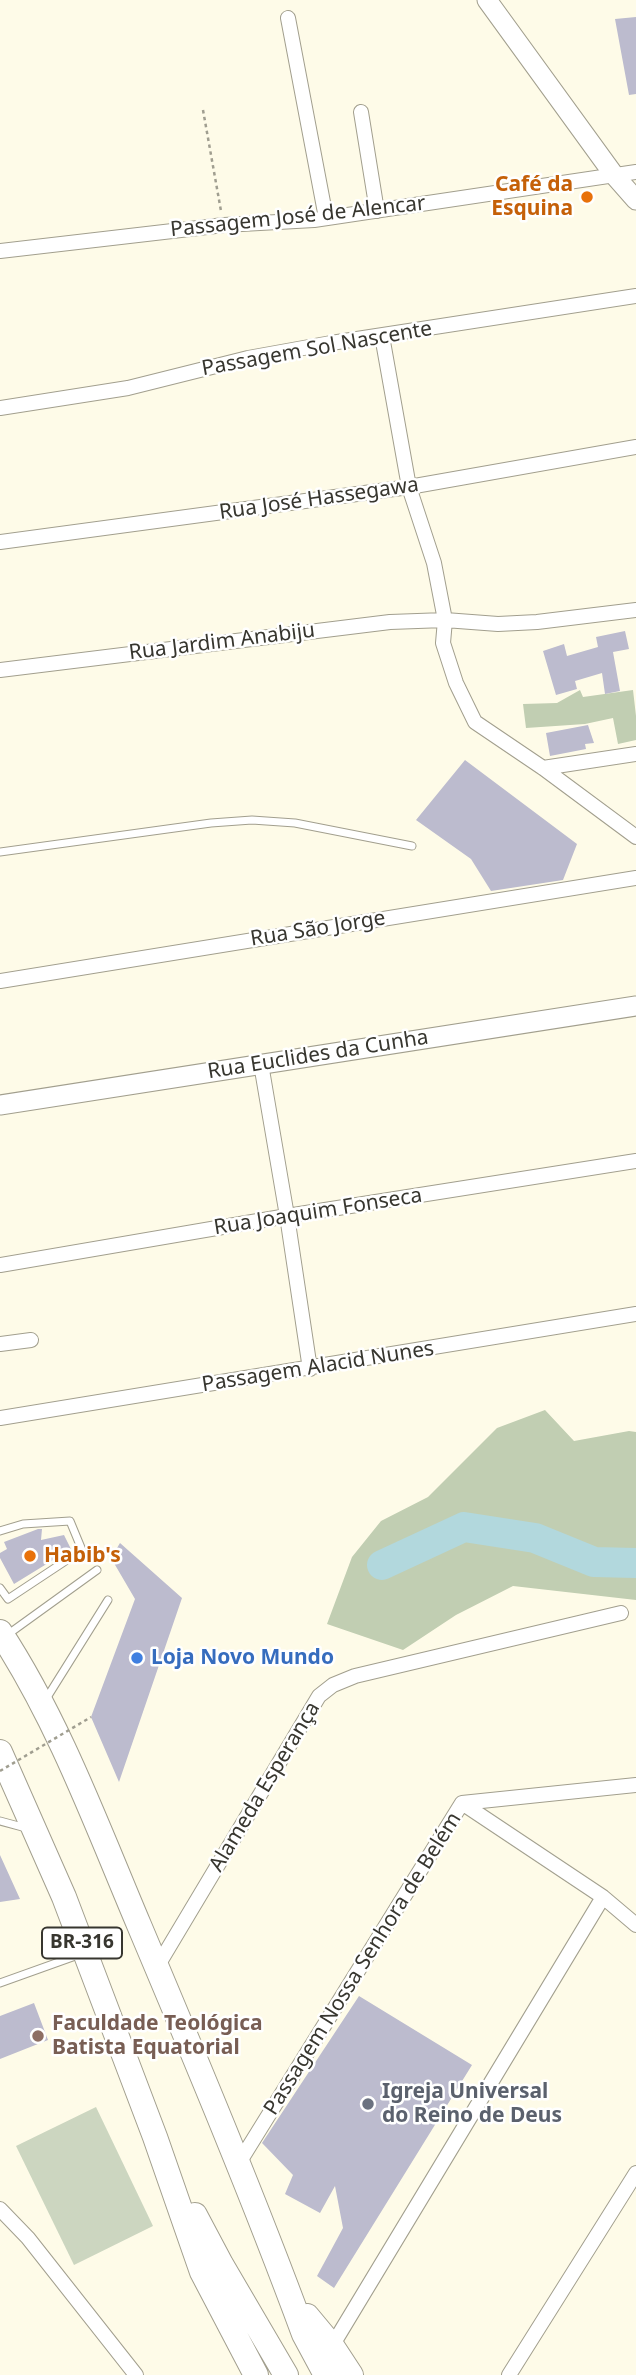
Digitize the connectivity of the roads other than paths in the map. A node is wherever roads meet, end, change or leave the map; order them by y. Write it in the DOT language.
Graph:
graph roads {
  1 [pos="487,0"];
  2 [pos="288,18"];
  3 [pos="361,112"];
  4 [pos="636,172"];
  5 [pos="614,175"];
  6 [pos="636,200"];
  7 [pos="377,211"];
  8 [pos="326,218"];
  9 [pos="0,251"];
  10 [pos="636,296"];
  11 [pos="382,336"];
  12 [pos="0,408"];
  13 [pos="636,447"];
  14 [pos="409,487"];
  15 [pos="0,542"];
  16 [pos="636,610"];
  17 [pos="445,620"];
  18 [pos="0,670"];
  19 [pos="636,754"];
  20 [pos="543,768"];
  21 [pos="636,836"];
  22 [pos="412,846"];
  23 [pos="0,852"];
  24 [pos="636,878"];
  25 [pos="0,981"];
  26 [pos="636,1006"];
  27 [pos="261,1064"];
  28 [pos="0,1105"];
  29 [pos="636,1161"];
  30 [pos="287,1216"];
  31 [pos="0,1265"];
  32 [pos="636,1314"];
  33 [pos="31,1340"];
  34 [pos="0,1344"];
  35 [pos="310,1369"];
  36 [pos="0,1418"];
  37 [pos="0,1531"];
  38 [pos="97,1570"];
  39 [pos="0,1588"];
  40 [pos="108,1600"];
  41 [pos="621,1613"];
  42 [pos="2,1635"];
  43 [pos="41,1706"];
  44 [pos="0,1752"];
  45 [pos="636,1785"];
  46 [pos="462,1803"];
  47 [pos="0,1821"];
  48 [pos="35,1831"];
  49 [pos="603,1898"];
  50 [pos="636,1925"];
  51 [pos="85,1952"];
  52 [pos="156,1967"];
  53 [pos="0,1983"];
  54 [pos="155,2137"];
  55 [pos="237,2166"];
  56 [pos="636,2173"];
  57 [pos="0,2209"];
  58 [pos="291,2297"];
  59 [pos="332,2346"];
  60 [pos="136,2375"];
  61 [pos="256,2375"];
  62 [pos="286,2375"];
  63 [pos="326,2375"];
  64 [pos="351,2375"];
  65 [pos="509,2375"];
  1 -- 5 [label="street"];
  2 -- 8 [label="street"];
  3 -- 7 [label="street"];
  4 -- 5 [label="street, Passagem José de Alencar"];
  5 -- 6 [label="street"];
  5 -- 7 [label="street, Passagem José de Alencar"];
  7 -- 8 [label="street, Passagem José de Alencar"];
  8 -- 9 [label="street, Passagem José de Alencar"];
  10 -- 11 [label="street, Passagem Sol Nascente"];
  11 -- 12 [label="street, Passagem Sol Nascente"];
  11 -- 14 [label="street"];
  13 -- 14 [label="street, Rua José Hassegawa"];
  14 -- 15 [label="street, Rua José Hassegawa"];
  14 -- 17 [label="street"];
  16 -- 17 [label="street, Rua Jardim Anabiju"];
  17 -- 18 [label="street, Rua Jardim Anabiju"];
  17 -- 20 [label="street"];
  19 -- 20 [label="street"];
  20 -- 21 [label="street"];
  22 -- 23 [label="lane"];
  24 -- 25 [label="street, Rua São Jorge"];
  26 -- 27 [label="street, Rua Euclides da Cunha"];
  27 -- 28 [label="street, Rua Euclides da Cunha"];
  27 -- 30 [label="street"];
  29 -- 30 [label="street, Rua Joaquim Fonseca"];
  30 -- 31 [label="street, Rua Joaquim Fonseca"];
  30 -- 35 [label="street"];
  32 -- 35 [label="street, Passagem Alacid Nunes"];
  33 -- 34 [label="street"];
  35 -- 36 [label="street, Passagem Alacid Nunes"];
  37 -- 39 [label="lane"];
  38 -- 42 [label="lane"];
  40 -- 43 [label="lane"];
  41 -- 52 [label="street, Alameda Esperança"];
  42 -- 43 [label="highway, BR-316"];
  43 -- 52 [label="highway, BR-316"];
  44 -- 48 [label="highway, BR-316"];
  45 -- 46 [label="street, Passagem Nossa Senhora de Belém"];
  46 -- 49 [label="street"];
  46 -- 55 [label="street, Passagem Nossa Senhora de Belém"];
  47 -- 48 [label="lane"];
  48 -- 51 [label="highway, BR-316"];
  49 -- 50 [label="street"];
  49 -- 59 [label="street"];
  51 -- 53 [label="lane"];
  51 -- 54 [label="highway, BR-316"];
  52 -- 55 [label="highway, BR-316"];
  54 -- 61 [label="highway"];
  54 -- 62 [label="highway, BR-316"];
  55 -- 58 [label="highway, BR-316"];
  56 -- 65 [label="street"];
  57 -- 60 [label="street"];
  58 -- 59 [label="highway, BR-316"];
  58 -- 63 [label="highway, BR-316"];
  59 -- 64 [label="highway, BR-316"];
}
